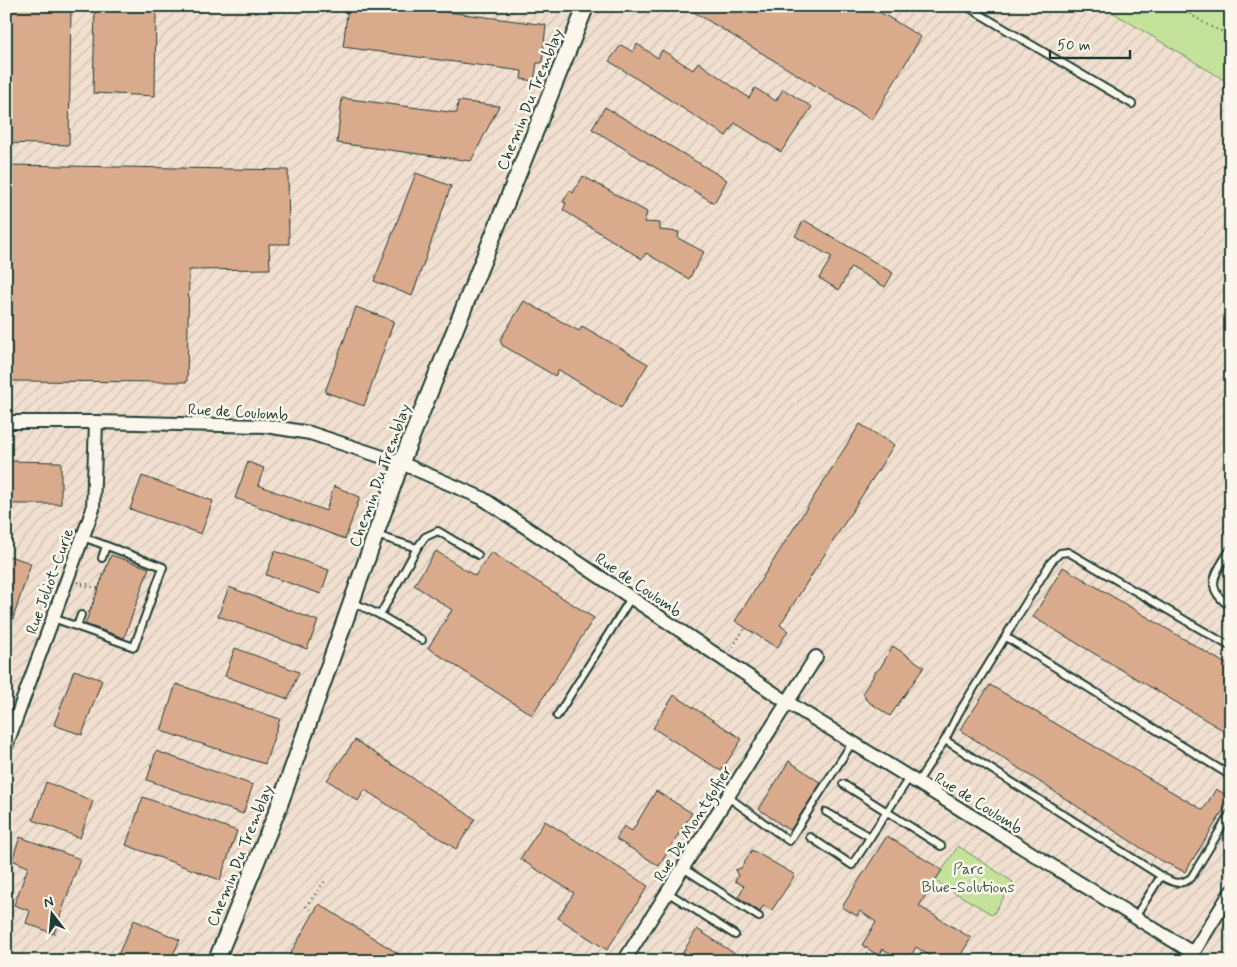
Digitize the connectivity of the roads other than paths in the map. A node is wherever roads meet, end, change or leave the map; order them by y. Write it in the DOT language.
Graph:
graph roads {
  1 [pos="586,6"];
  2 [pos="966,6"];
  3 [pos="1132,104"];
  4 [pos="6,422"];
  5 [pos="96,422"];
  6 [pos="400,463"];
  7 [pos="375,535"];
  8 [pos="82,537"];
  9 [pos="106,546"];
  10 [pos="417,548"];
  11 [pos="1231,548"];
  12 [pos="478,555"];
  13 [pos="105,559"];
  14 [pos="631,598"];
  15 [pos="351,602"];
  16 [pos="1231,606"];
  17 [pos="380,615"];
  18 [pos="85,616"];
  19 [pos="53,618"];
  20 [pos="78,626"];
  21 [pos="1006,637"];
  22 [pos="422,640"];
  23 [pos="1231,647"];
  24 [pos="816,657"];
  25 [pos="788,702"];
  26 [pos="557,716"];
  27 [pos="945,740"];
  28 [pos="852,743"];
  29 [pos="6,746"];
  30 [pos="1231,776"];
  31 [pos="913,781"];
  32 [pos="843,784"];
  33 [pos="728,797"];
  34 [pos="887,811"];
  35 [pos="826,812"];
  36 [pos="1231,812"];
  37 [pos="810,837"];
  38 [pos="870,837"];
  39 [pos="941,846"];
  40 [pos="683,868"];
  41 [pos="1161,876"];
  42 [pos="667,892"];
  43 [pos="1231,892"];
  44 [pos="759,917"];
  45 [pos="1136,917"];
  46 [pos="736,935"];
  47 [pos="1191,957"];
  48 [pos="216,961"];
  49 [pos="624,961"];
  1 -- 6 [label="street, Chemin Du Tremblay"];
  2 -- 3 [label="lane"];
  4 -- 5 [label="street, Rue de Coulomb"];
  5 -- 6 [label="street, Rue de Coulomb"];
  5 -- 8 [label="street, Rue Joliot-Curie"];
  6 -- 7 [label="street, Chemin Du Tremblay"];
  6 -- 14 [label="street, Rue de Coulomb"];
  7 -- 10 [label="lane"];
  7 -- 15 [label="street, Chemin Du Tremblay"];
  8 -- 9 [label="lane"];
  8 -- 19 [label="street, Rue Joliot-Curie"];
  9 -- 13 [label="lane"];
  9 -- 20 [label="lane"];
  10 -- 12 [label="lane"];
  10 -- 17 [label="lane"];
  11 -- 16 [label="lane"];
  14 -- 25 [label="street, Rue de Coulomb"];
  14 -- 26 [label="lane"];
  15 -- 17 [label="lane"];
  15 -- 48 [label="street, Chemin Du Tremblay"];
  17 -- 22 [label="lane"];
  18 -- 20 [label="lane"];
  19 -- 20 [label="lane"];
  19 -- 29 [label="street, Rue Joliot-Curie"];
  21 -- 23 [label="lane"];
  21 -- 27 [label="lane"];
  21 -- 30 [label="lane"];
  24 -- 25 [label="street, Rue De Montgolfier"];
  25 -- 28 [label="street, Rue de Coulomb"];
  25 -- 33 [label="street, Rue De Montgolfier"];
  27 -- 31 [label="lane"];
  27 -- 41 [label="lane"];
  28 -- 31 [label="street, Rue de Coulomb"];
  28 -- 33 [label="lane"];
  31 -- 34 [label="lane"];
  31 -- 45 [label="street, Rue de Coulomb"];
  32 -- 34 [label="lane"];
  33 -- 40 [label="street, Rue De Montgolfier"];
  34 -- 38 [label="lane"];
  34 -- 39 [label="lane"];
  35 -- 38 [label="lane"];
  36 -- 41 [label="lane"];
  37 -- 38 [label="lane"];
  40 -- 42 [label="street, Rue De Montgolfier"];
  40 -- 44 [label="lane"];
  41 -- 45 [label="lane"];
  42 -- 46 [label="lane"];
  42 -- 49 [label="street, Rue De Montgolfier"];
  43 -- 47 [label="street"];
  45 -- 47 [label="street, Rue de Coulomb"];
}
